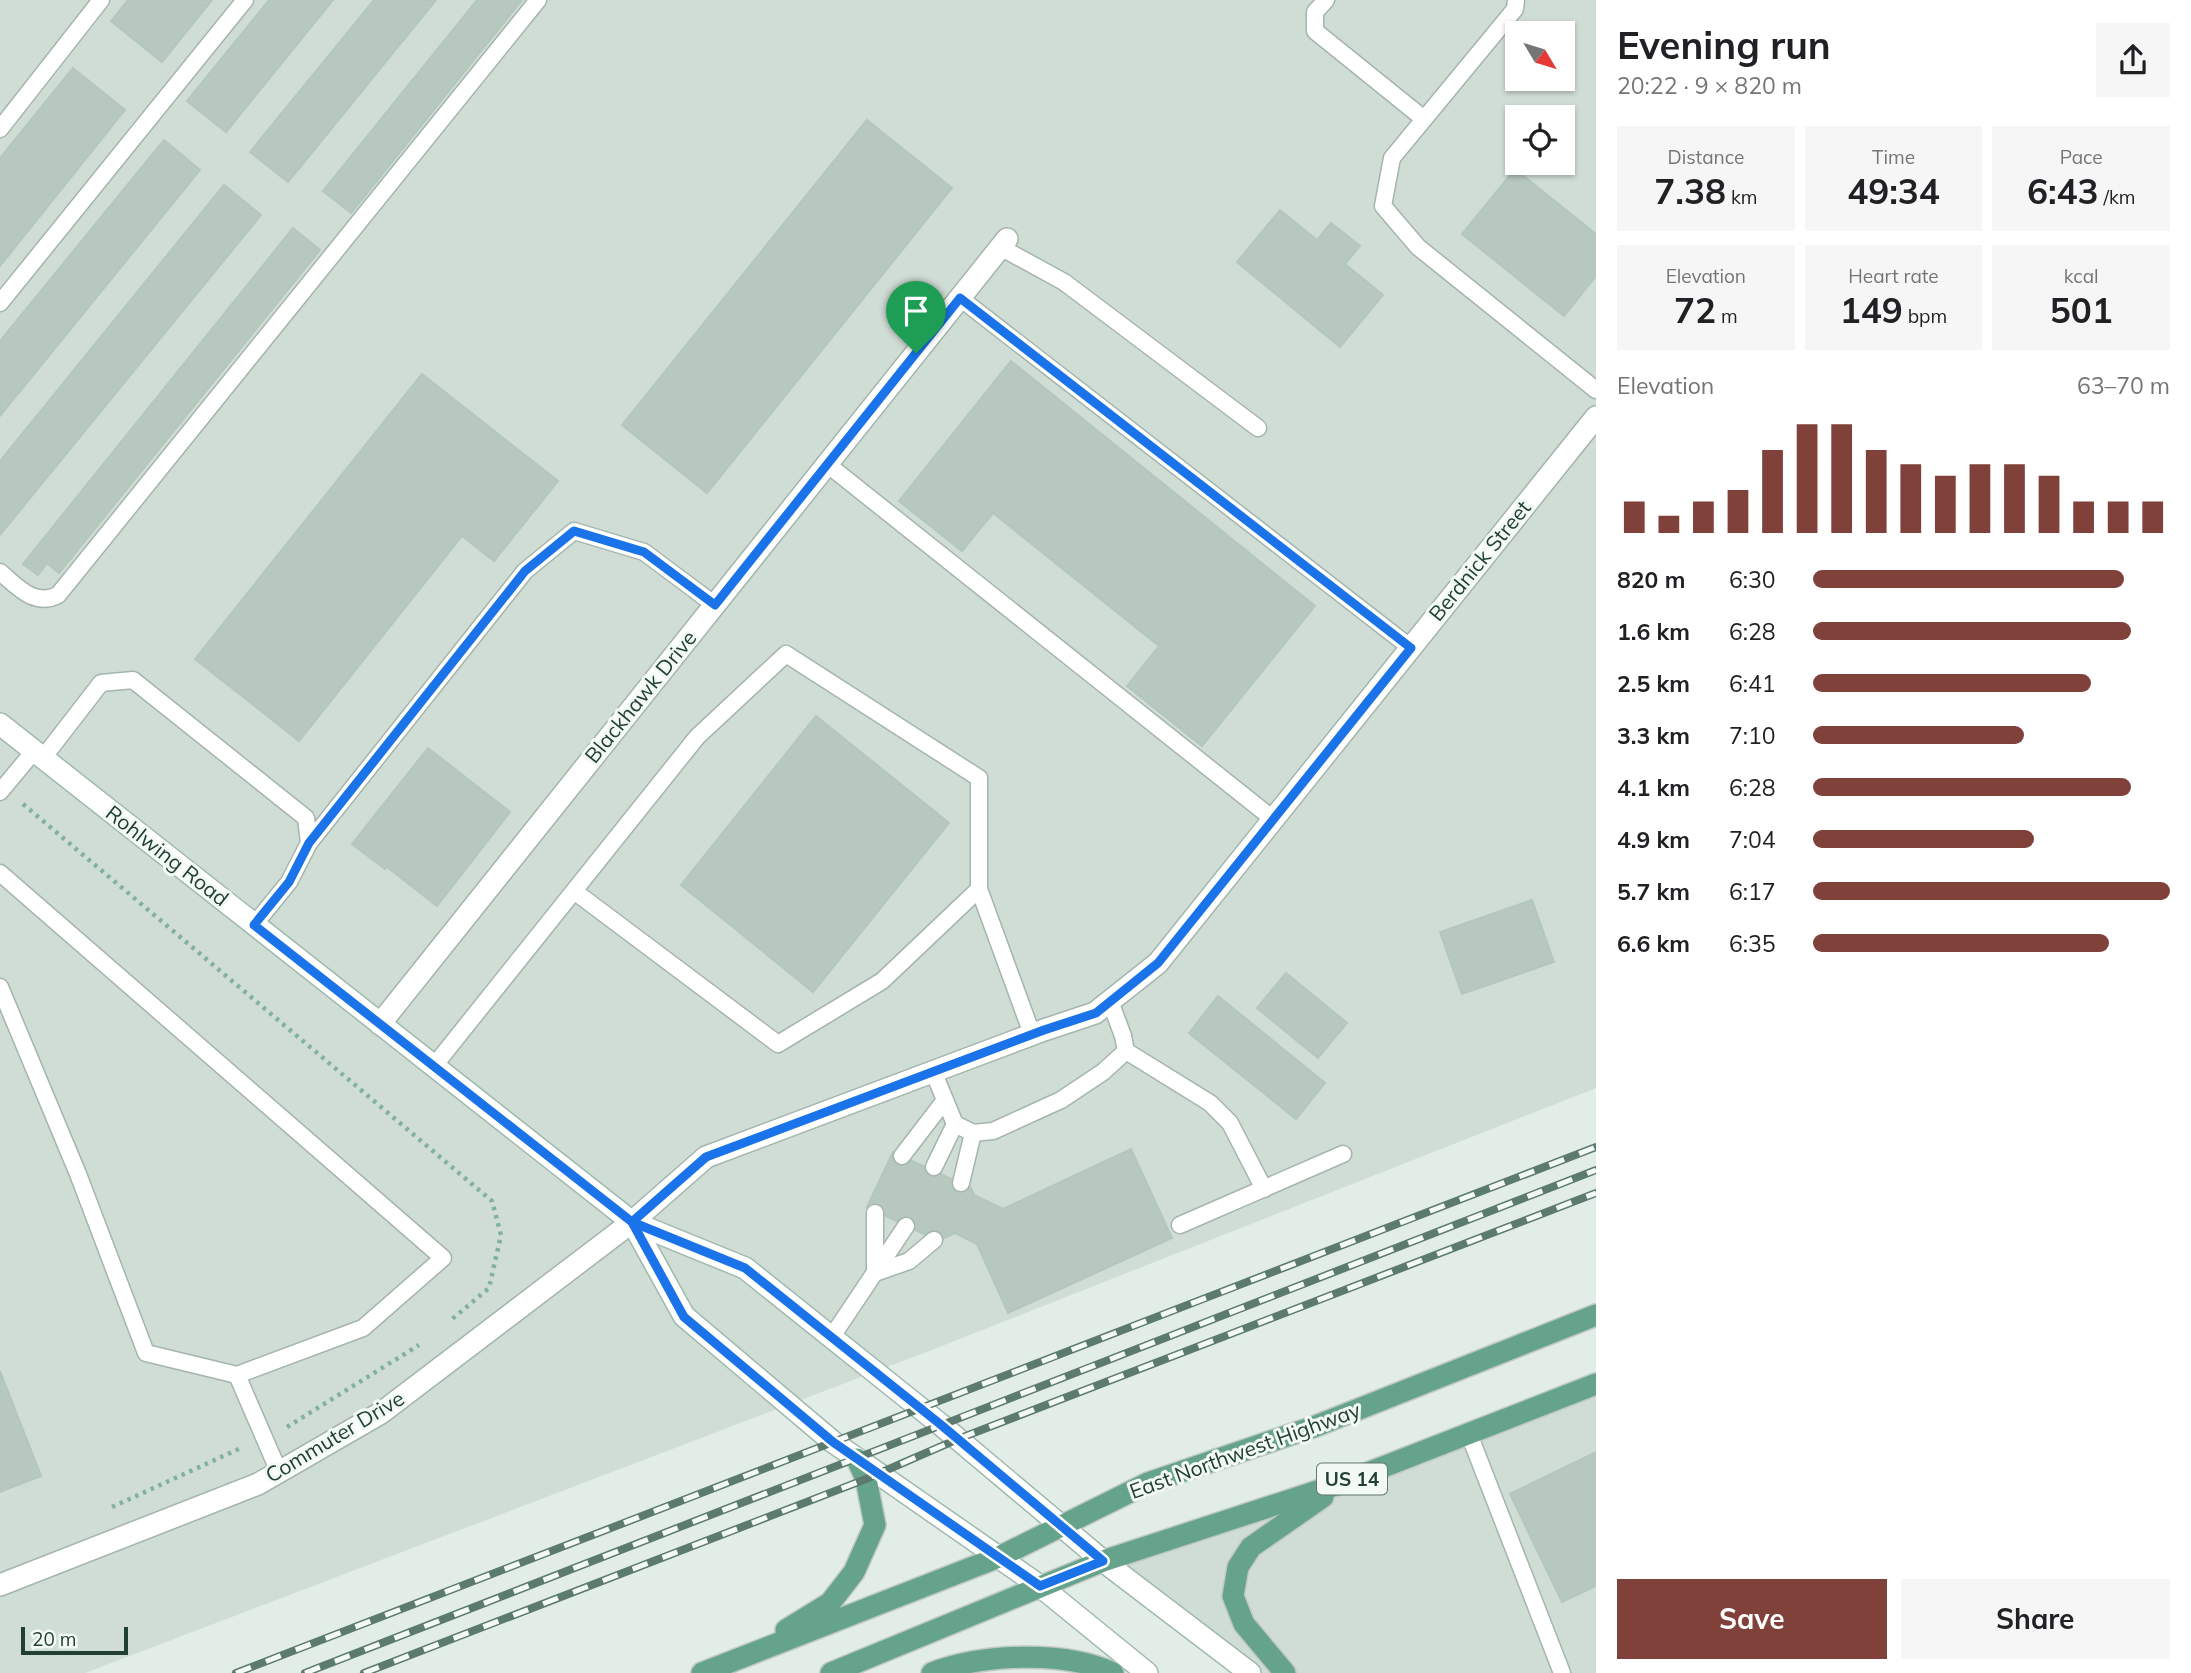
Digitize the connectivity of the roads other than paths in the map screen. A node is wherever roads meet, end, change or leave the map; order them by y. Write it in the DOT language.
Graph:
graph roads {
  1 [pos="100,0"];
  2 [pos="245,0"];
  3 [pos="538,0"];
  4 [pos="1325,0"];
  5 [pos="1516,0"];
  6 [pos="1424,119"];
  7 [pos="0,129"];
  8 [pos="1004,243"];
  9 [pos="960,298"];
  10 [pos="0,303"];
  11 [pos="1596,390"];
  12 [pos="1596,417"];
  13 [pos="1258,428"];
  14 [pos="827,464"];
  15 [pos="0,572"];
  16 [pos="715,605"];
  17 [pos="1411,648"];
  18 [pos="0,724"];
  19 [pos="39,755"];
  20 [pos="2,791"];
  21 [pos="1273,819"];
  22 [pos="309,843"];
  23 [pos="0,873"];
  24 [pos="979,889"];
  25 [pos="574,891"];
  26 [pos="254,925"];
  27 [pos="0,987"];
  28 [pos="1110,1001"];
  29 [pos="380,1024"];
  30 [pos="1032,1034"];
  31 [pos="1126,1051"];
  32 [pos="433,1066"];
  33 [pos="933,1071"];
  34 [pos="945,1100"];
  35 [pos="955,1124"];
  36 [pos="973,1133"];
  37 [pos="1343,1154"];
  38 [pos="902,1156"];
  39 [pos="934,1167"];
  40 [pos="961,1183"];
  41 [pos="1264,1189"];
  42 [pos="875,1213"];
  43 [pos="632,1222"];
  44 [pos="1180,1225"];
  45 [pos="906,1226"];
  46 [pos="934,1240"];
  47 [pos="874,1273"];
  48 [pos="1596,1315"];
  49 [pos="831,1338"];
  50 [pos="237,1375"];
  51 [pos="1596,1384"];
  52 [pos="1469,1434"];
  53 [pos="857,1459"];
  54 [pos="279,1472"];
  55 [pos="1342,1483"];
  56 [pos="1062,1527"];
  57 [pos="999,1557"];
  58 [pos="1103,1561"];
  59 [pos="0,1585"];
  60 [pos="1040,1586"];
  61 [pos="733,1661"];
  62 [pos="702,1673"];
  63 [pos="831,1673"];
  64 [pos="932,1673"];
  65 [pos="1113,1673"];
  66 [pos="1147,1673"];
  67 [pos="1250,1673"];
  68 [pos="1285,1673"];
  69 [pos="1562,1673"];
  1 -- 7 [label="lane"];
  2 -- 10 [label="lane"];
  3 -- 15 [label="lane"];
  4 -- 6 [label="lane"];
  5 -- 6 [label="lane"];
  6 -- 11 [label="lane"];
  8 -- 9 [label="street, Blackhawk Drive"];
  8 -- 13 [label="lane"];
  9 -- 14 [label="street, Blackhawk Drive"];
  9 -- 17 [label="lane"];
  12 -- 17 [label="street, Berdnick Street"];
  14 -- 16 [label="street, Blackhawk Drive"];
  14 -- 21 [label="lane"];
  16 -- 22 [label="lane"];
  16 -- 29 [label="street, Blackhawk Drive"];
  17 -- 21 [label="street, Berdnick Street"];
  18 -- 19 [label="street, Rohlwing Road"];
  19 -- 20 [label="lane"];
  19 -- 22 [label="lane"];
  19 -- 26 [label="street, Rohlwing Road"];
  21 -- 28 [label="street, Berdnick Street"];
  22 -- 26 [label="lane"];
  23 -- 50 [label="lane"];
  24 -- 25 [label="lane"];
  24 -- 25 [label="lane"];
  24 -- 30 [label="lane"];
  25 -- 32 [label="lane"];
  26 -- 29 [label="street, Rohlwing Road"];
  27 -- 50 [label="lane"];
  28 -- 30 [label="street, Berdnick Street"];
  28 -- 31 [label="lane"];
  29 -- 32 [label="street, Rohlwing Road"];
  30 -- 33 [label="street, Berdnick Street"];
  31 -- 36 [label="lane"];
  31 -- 41 [label="lane"];
  32 -- 43 [label="street, Rohlwing Road"];
  33 -- 34 [label="lane"];
  33 -- 43 [label="street, Berdnick Street"];
  34 -- 35 [label="lane"];
  34 -- 38 [label="lane"];
  35 -- 36 [label="lane"];
  35 -- 39 [label="lane"];
  36 -- 40 [label="lane"];
  37 -- 41 [label="lane"];
  41 -- 44 [label="lane"];
  42 -- 47 [label="lane"];
  43 -- 49 [label="street, Rohlwing Road"];
  43 -- 53 [label="street, Rohlwing Road"];
  43 -- 54 [label="street, Commuter Drive"];
  45 -- 47 [label="lane"];
  46 -- 47 [label="lane"];
  47 -- 49 [label="lane"];
  48 -- 56 [label="main road, East Northwest Highway"];
  49 -- 56 [label="street, Rohlwing Road"];
  50 -- 54 [label="lane"];
  51 -- 52 [label="main road, US 14"];
  52 -- 55 [label="main road, US 14"];
  52 -- 69 [label="lane"];
  53 -- 57 [label="street, Rohlwing Road"];
  53 -- 61 [label="main road"];
  54 -- 59 [label="street, Commuter Drive"];
  55 -- 58 [label="main road, US 14"];
  55 -- 68 [label="main road"];
  56 -- 57 [label="main road, East Northwest Highway"];
  56 -- 58 [label="street, Rohlwing Road"];
  57 -- 60 [label="street, Rohlwing Road"];
  57 -- 61 [label="main road, East Northwest Highway"];
  58 -- 60 [label="main road, US 14"];
  58 -- 67 [label="street, Rohlwing Road"];
  60 -- 63 [label="main road, US 14"];
  60 -- 66 [label="street, Rohlwing Road"];
  61 -- 62 [label="main road, East Northwest Highway"];
  64 -- 65 [label="main road"];
}
